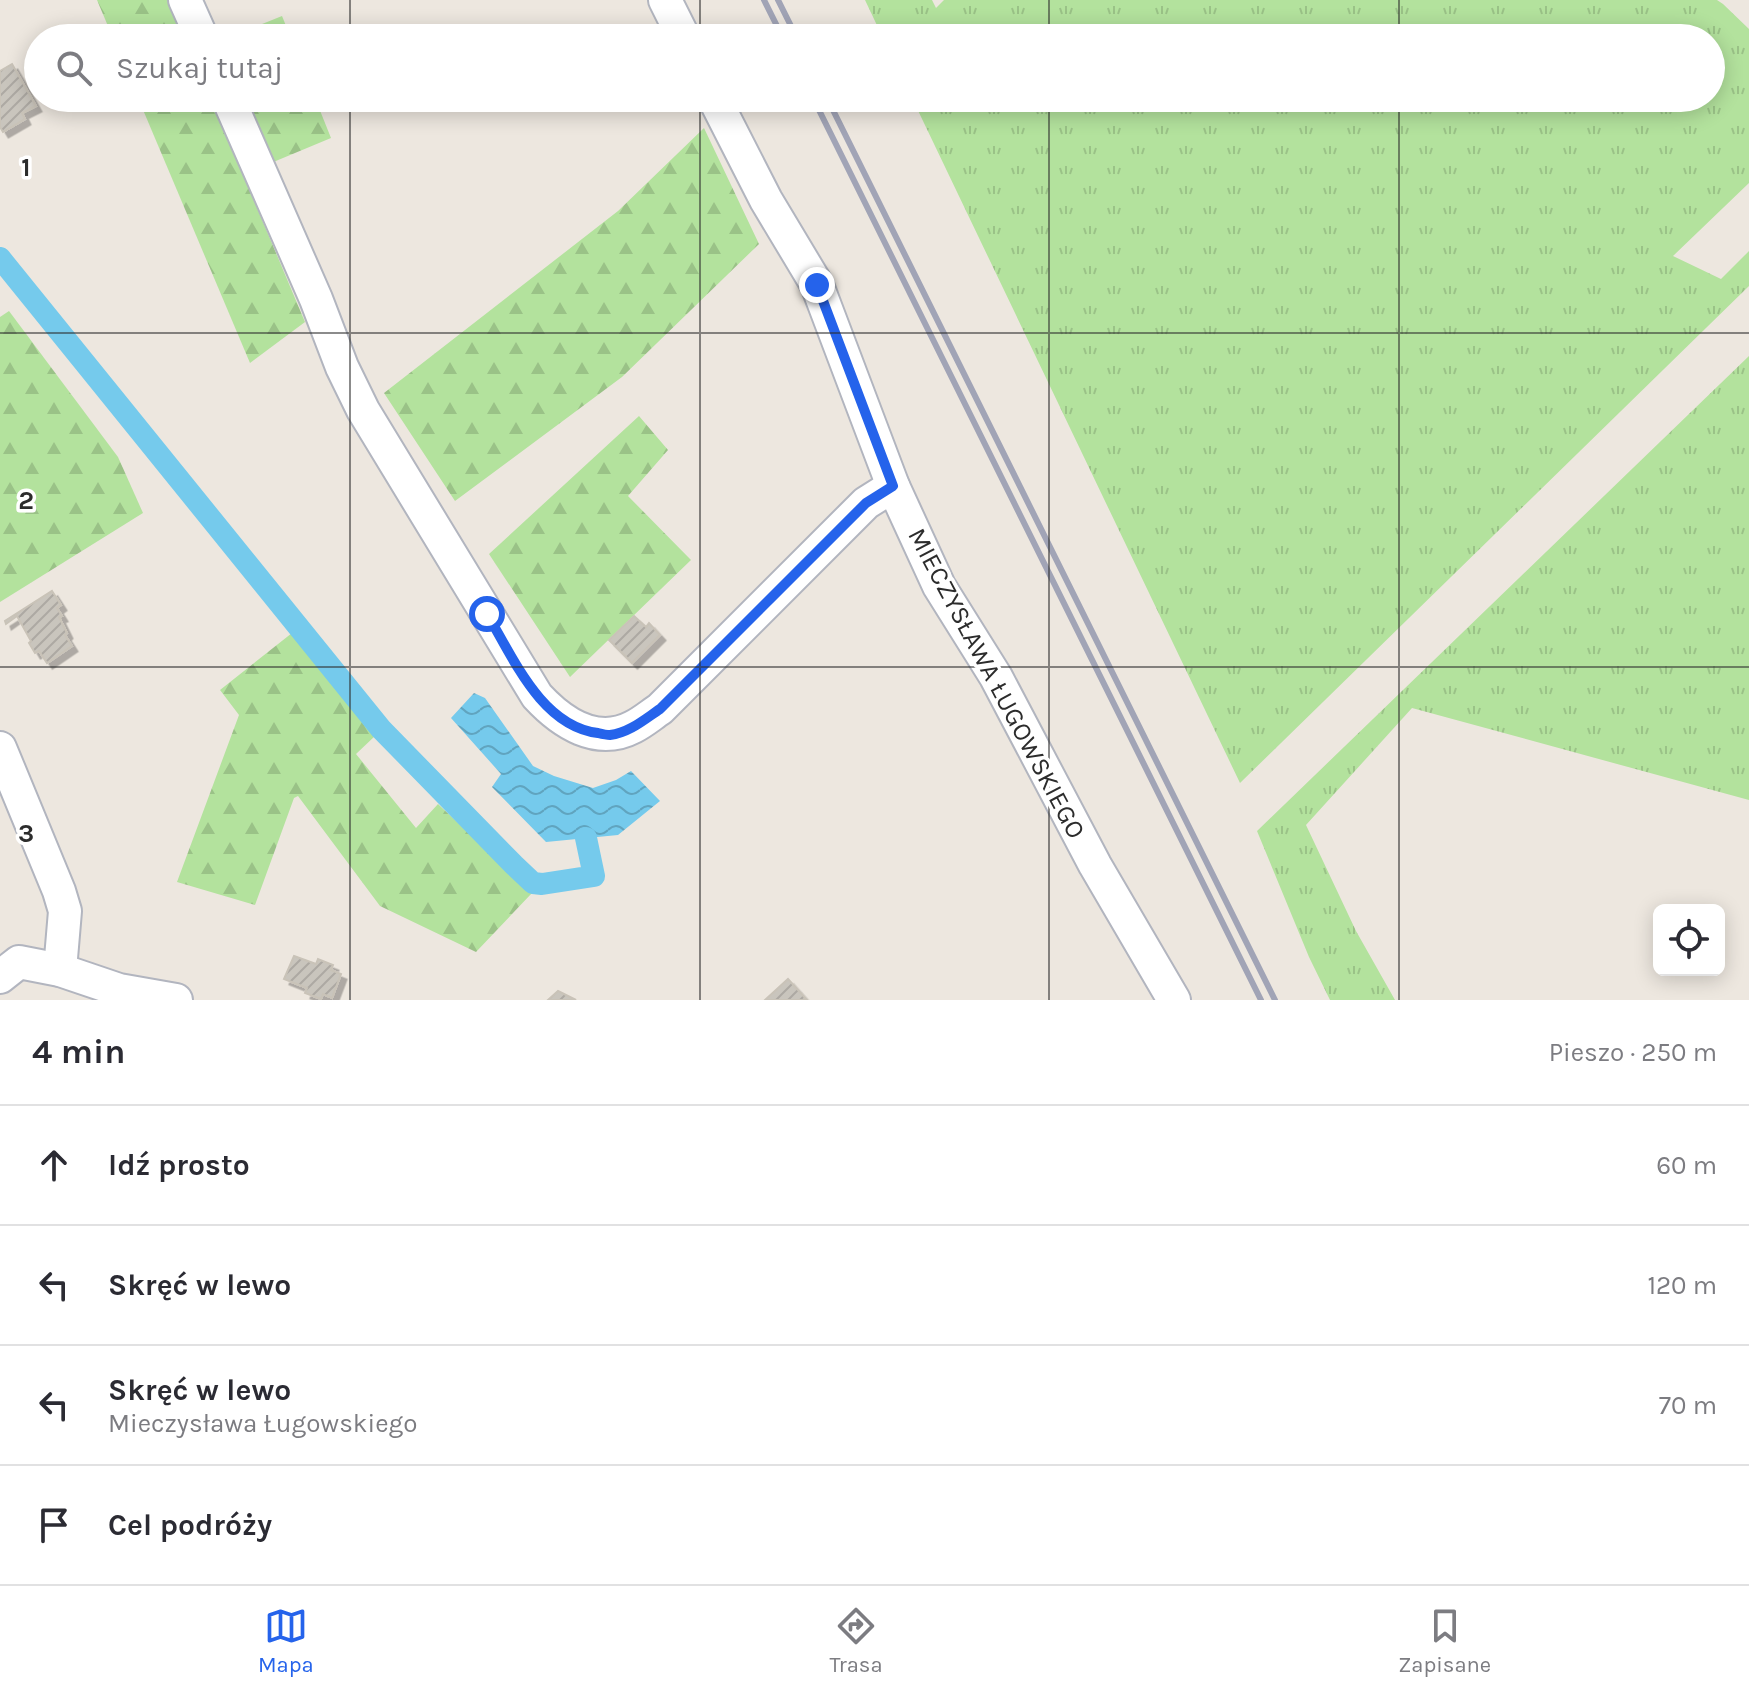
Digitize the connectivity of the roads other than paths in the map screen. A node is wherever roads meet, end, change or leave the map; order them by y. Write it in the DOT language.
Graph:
graph roads {
  1 [pos="185,0"];
  2 [pos="665,0"];
  3 [pos="196,24"];
  4 [pos="677,24"];
  5 [pos="234,112"];
  6 [pos="721,112"];
  7 [pos="893,486"];
  8 [pos="0,748"];
  9 [pos="60,970"];
  10 [pos="0,977"];
  11 [pos="176,1000"];
  12 [pos="1174,1000"];
  1 -- 3 [label="street"];
  2 -- 4 [label="street"];
  5 -- 7 [label="street"];
  6 -- 7 [label="street, MIECZYSŁAWA ŁUGOWSKIEGO"];
  7 -- 12 [label="street, MIECZYSŁAWA ŁUGOWSKIEGO"];
  8 -- 9 [label="street"];
  9 -- 10 [label="street"];
  9 -- 11 [label="street"];
}
